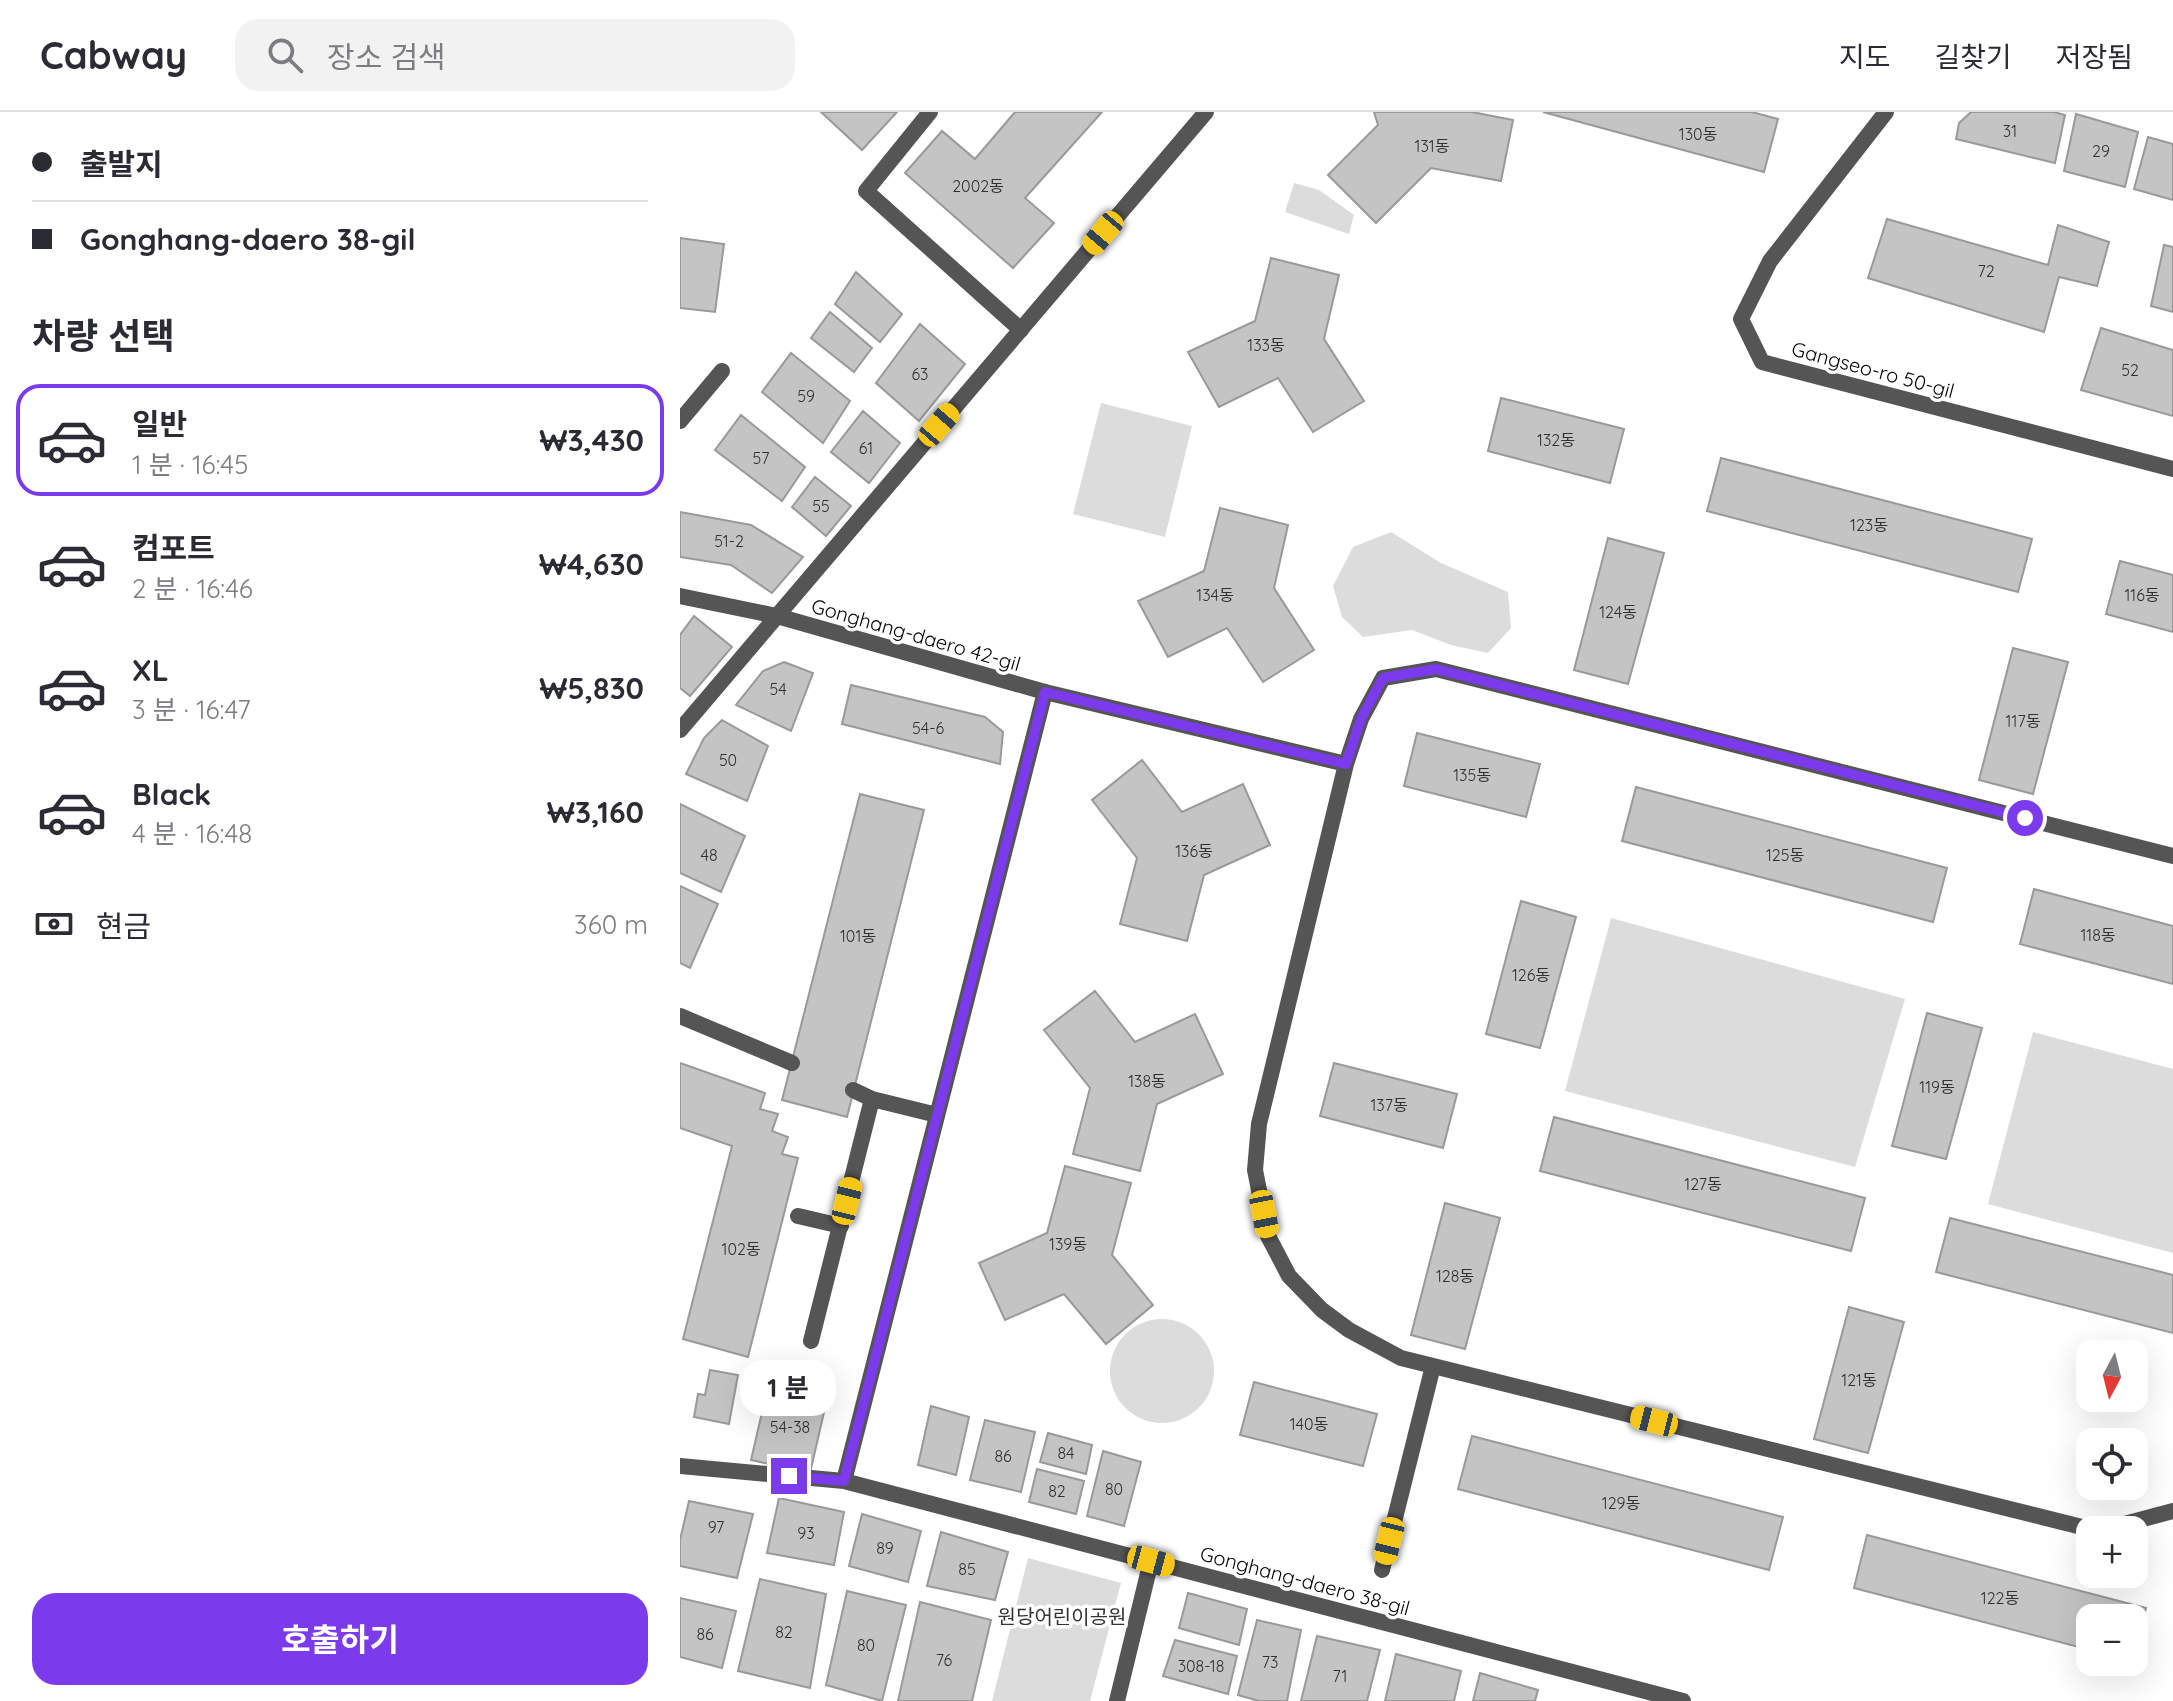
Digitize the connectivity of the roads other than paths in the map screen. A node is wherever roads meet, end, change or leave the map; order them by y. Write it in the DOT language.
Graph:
graph roads {
  1 [pos="930,112"];
  2 [pos="1206,112"];
  3 [pos="1886,112"];
  4 [pos="1021,330"];
  5 [pos="722,371"];
  6 [pos="680,421"];
  7 [pos="2173,469"];
  8 [pos="680,596"];
  9 [pos="777,616"];
  10 [pos="1045,692"];
  11 [pos="680,730"];
  12 [pos="1346,764"];
  13 [pos="2173,856"];
  14 [pos="680,1016"];
  15 [pos="792,1063"];
  16 [pos="853,1090"];
  17 [pos="872,1099"];
  18 [pos="937,1115"];
  19 [pos="798,1216"];
  20 [pos="841,1226"];
  21 [pos="811,1341"];
  22 [pos="1433,1366"];
  23 [pos="680,1466"];
  24 [pos="844,1481"];
  25 [pos="2173,1511"];
  26 [pos="2148,1518"];
  27 [pos="2076,1526"];
  28 [pos="1151,1561"];
  29 [pos="1382,1570"];
  30 [pos="1117,1701"];
  31 [pos="1683,1701"];
  1 -- 4 [label="street"];
  2 -- 4 [label="street, Gonghang-daero 42-gil"];
  3 -- 7 [label="street, Gangseo-ro 50-gil"];
  4 -- 9 [label="street, Gonghang-daero 42-gil"];
  5 -- 6 [label="street"];
  8 -- 9 [label="street"];
  9 -- 10 [label="street, Gonghang-daero 42-gil"];
  9 -- 11 [label="street, Gonghang-daero 42-gil"];
  10 -- 12 [label="street, Gonghang-daero 42-gil"];
  10 -- 18 [label="street"];
  12 -- 13 [label="street"];
  12 -- 22 [label="street"];
  14 -- 15 [label="street"];
  16 -- 17 [label="street"];
  17 -- 18 [label="street"];
  17 -- 20 [label="street"];
  18 -- 24 [label="street"];
  19 -- 20 [label="street"];
  20 -- 21 [label="street"];
  22 -- 27 [label="street"];
  22 -- 29 [label="street"];
  23 -- 24 [label="street, Gonghang-daero 38-gil"];
  24 -- 28 [label="street, Gonghang-daero 38-gil"];
  25 -- 26 [label="street"];
  28 -- 30 [label="street"];
  28 -- 31 [label="street, Gonghang-daero 38-gil"];
}
